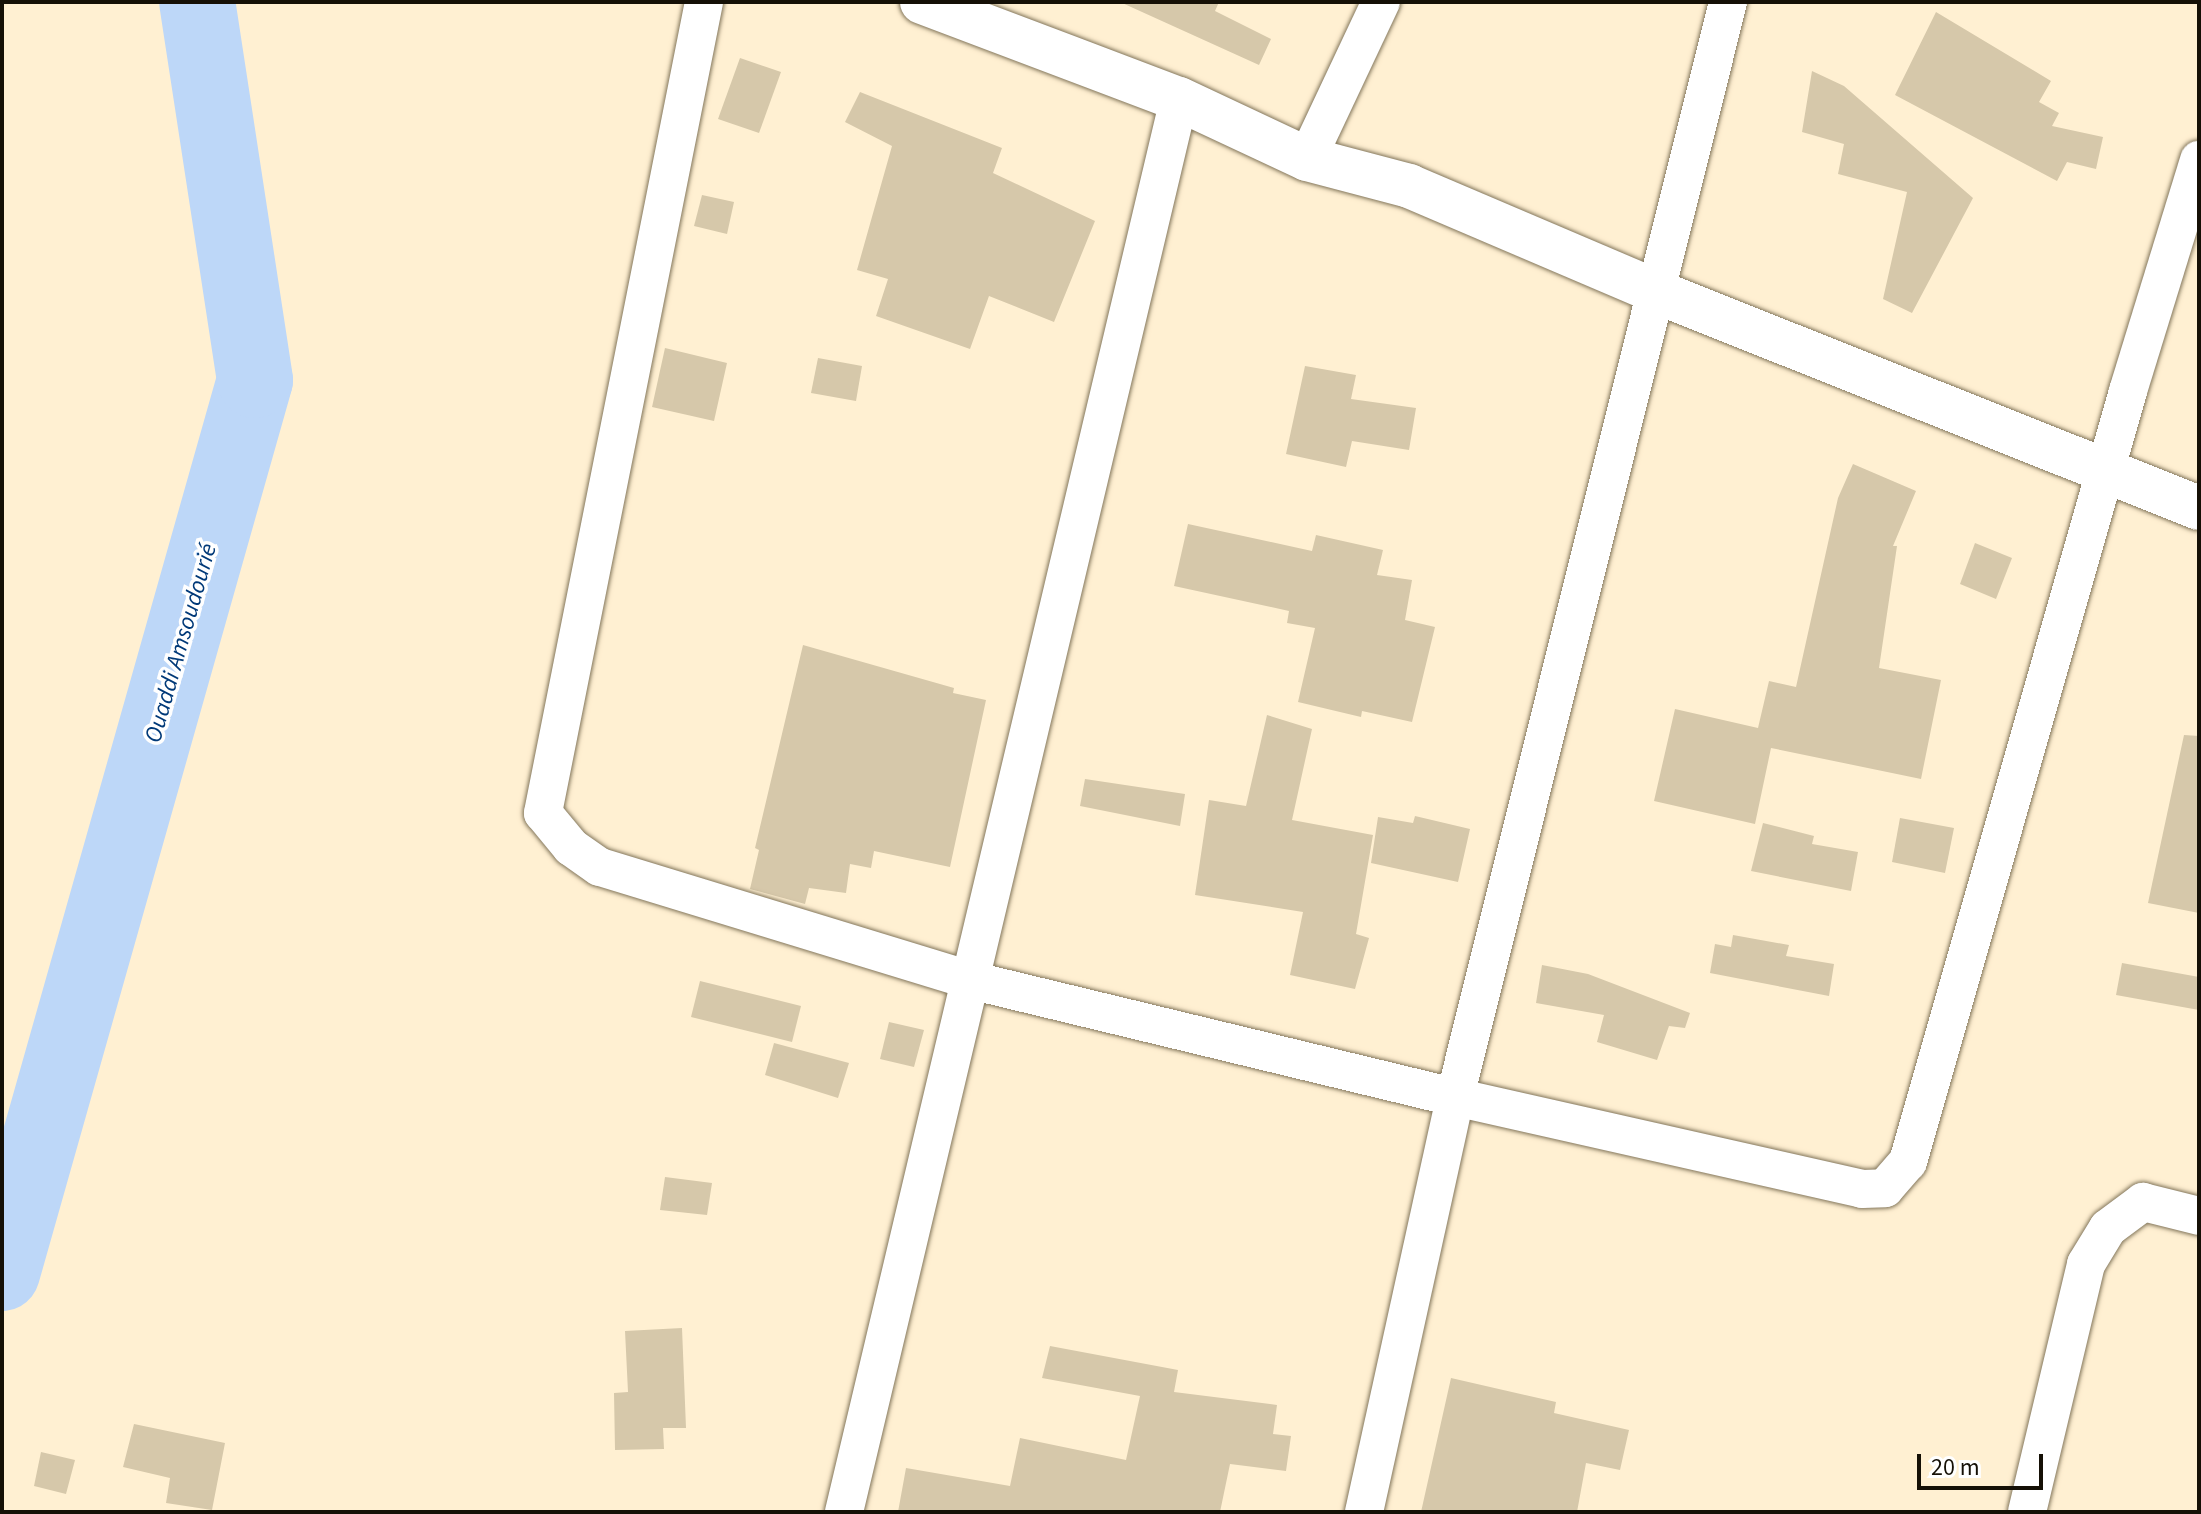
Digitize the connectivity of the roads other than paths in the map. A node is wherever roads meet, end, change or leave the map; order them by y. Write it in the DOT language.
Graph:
graph roads {
  1 [pos="704,2"];
  2 [pos="922,2"];
  3 [pos="1381,2"];
  4 [pos="1728,2"];
  5 [pos="1179,99"];
  6 [pos="1307,159"];
  7 [pos="2199,160"];
  8 [pos="1657,292"];
  9 [pos="2107,470"];
  10 [pos="2199,508"];
  11 [pos="970,980"];
  12 [pos="1455,1097"];
  13 [pos="2199,1216"];
  14 [pos="844,1512"];
  15 [pos="1364,1512"];
  16 [pos="2027,1512"];
  1 -- 11 [label="street"];
  2 -- 5 [label="street"];
  3 -- 6 [label="street"];
  4 -- 8 [label="street"];
  5 -- 6 [label="street"];
  5 -- 11 [label="street"];
  6 -- 8 [label="street"];
  7 -- 9 [label="street"];
  8 -- 9 [label="street"];
  8 -- 12 [label="street"];
  9 -- 10 [label="street"];
  9 -- 12 [label="street"];
  11 -- 12 [label="street"];
  11 -- 14 [label="street"];
  12 -- 15 [label="street"];
  13 -- 16 [label="street"];
}
